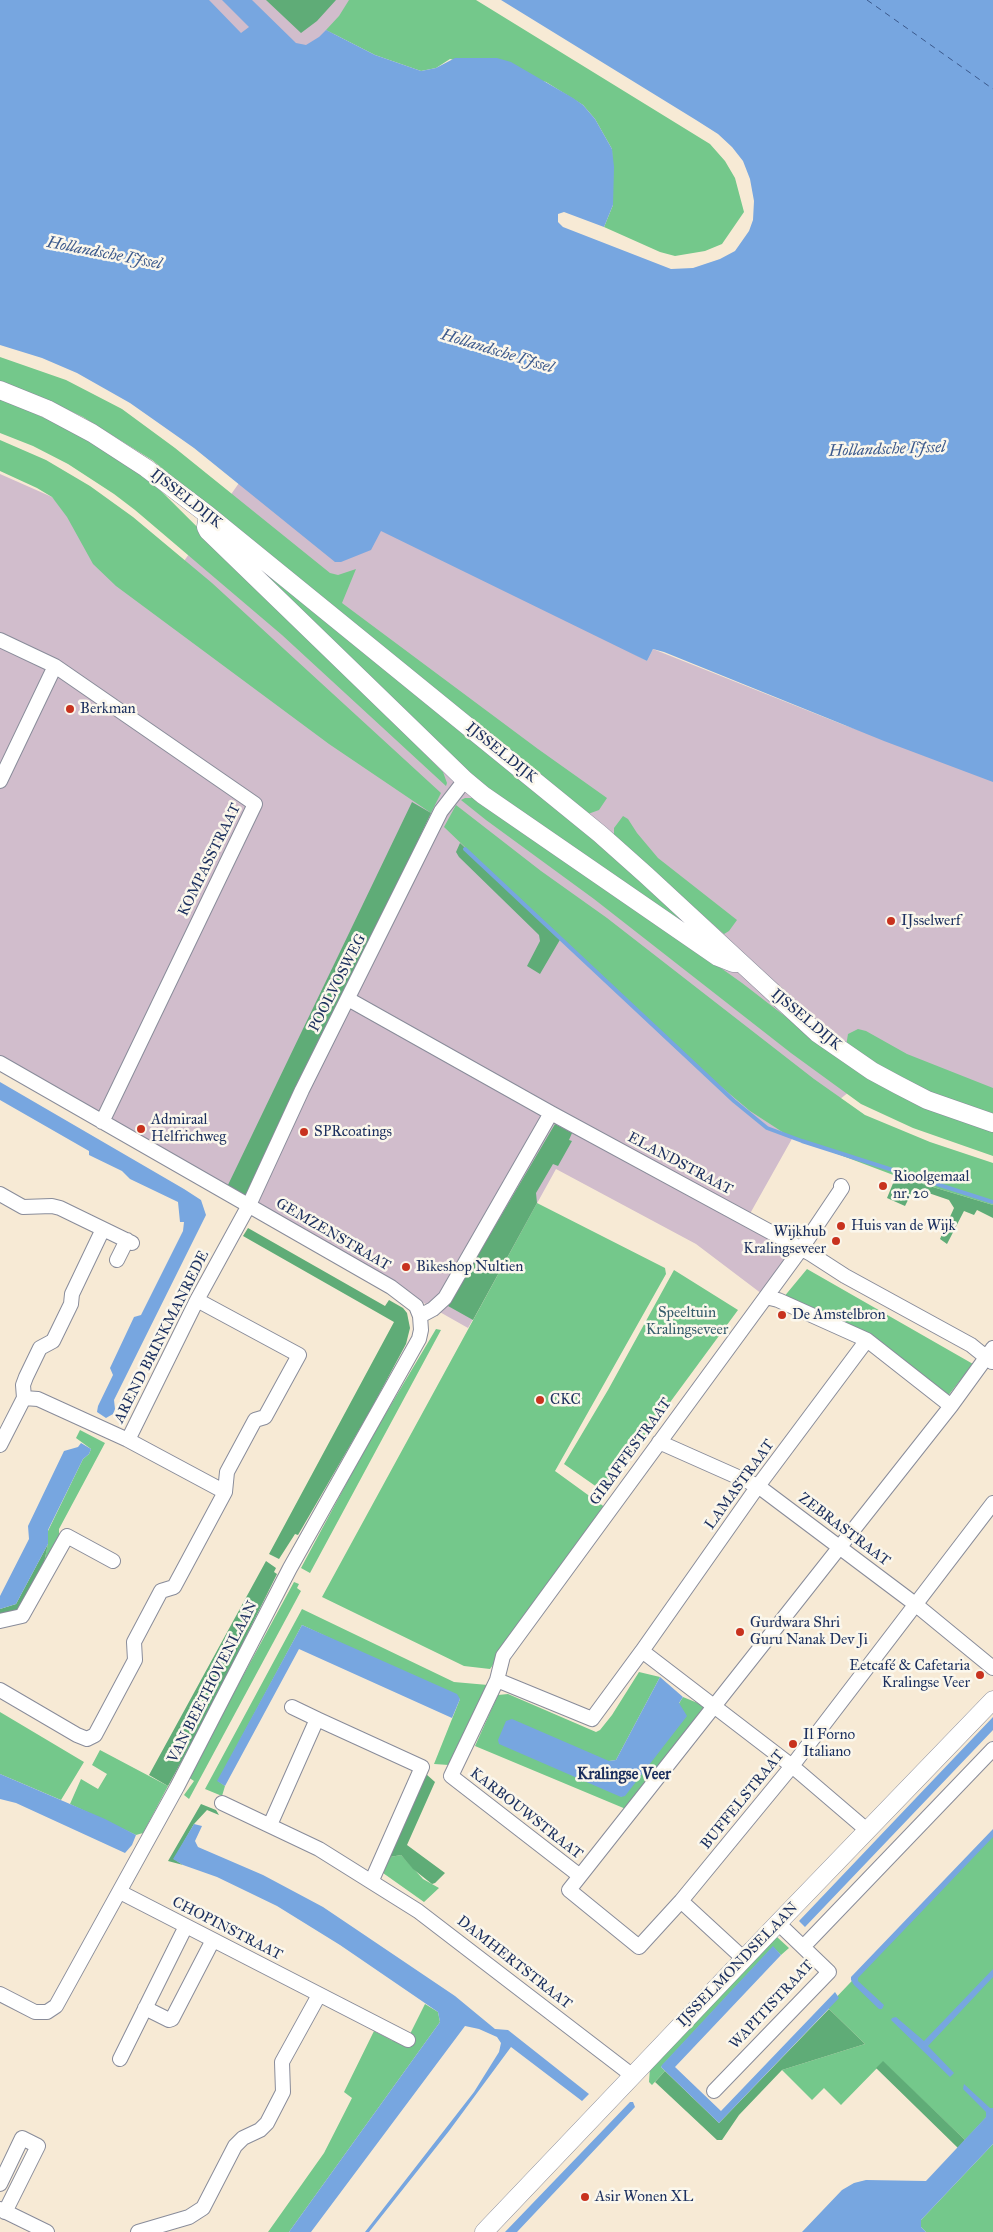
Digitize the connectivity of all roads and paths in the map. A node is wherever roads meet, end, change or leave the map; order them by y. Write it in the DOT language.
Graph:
graph roads {
  1 [pos="0,390"];
  2 [pos="208,515"];
  3 [pos="0,640"];
  4 [pos="55,666"];
  5 [pos="465,780"];
  6 [pos="0,781"];
  7 [pos="742,964"];
  8 [pos="348,1000"];
  9 [pos="0,1063"];
  10 [pos="551,1113"];
  11 [pos="102,1122"];
  12 [pos="993,1123"];
  13 [pos="840,1186"];
  14 [pos="0,1194"];
  15 [pos="249,1205"];
  16 [pos="103,1229"];
  17 [pos="801,1249"];
  18 [pos="117,1260"];
  19 [pos="766,1297"];
  20 [pos="198,1300"];
  21 [pos="420,1316"];
  22 [pos="866,1340"];
  23 [pos="991,1356"];
  24 [pos="24,1398"];
  25 [pos="951,1406"];
  26 [pos="128,1440"];
  27 [pos="659,1442"];
  28 [pos="0,1445"];
  29 [pos="758,1486"];
  30 [pos="225,1492"];
  31 [pos="993,1503"];
  32 [pos="840,1547"];
  33 [pos="113,1561"];
  34 [pos="916,1604"];
  35 [pos="0,1621"];
  36 [pos="642,1651"];
  37 [pos="993,1668"];
  38 [pos="497,1680"];
  39 [pos="0,1690"];
  40 [pos="993,1700"];
  41 [pos="715,1706"];
  42 [pos="292,1707"];
  43 [pos="317,1720"];
  44 [pos="993,1749"];
  45 [pos="792,1766"];
  46 [pos="222,1804"];
  47 [pos="270,1825"];
  48 [pos="868,1831"];
  49 [pos="580,1876"];
  50 [pos="372,1880"];
  51 [pos="120,1892"];
  52 [pos="682,1901"];
  53 [pos="778,1923"];
  54 [pos="186,1926"];
  55 [pos="213,1940"];
  56 [pos="639,1947"];
  57 [pos="803,1947"];
  58 [pos="744,1959"];
  59 [pos="0,1994"];
  60 [pos="319,1994"];
  61 [pos="145,2008"];
  62 [pos="408,2040"];
  63 [pos="120,2059"];
  64 [pos="633,2076"];
  65 [pos="714,2091"];
  66 [pos="0,2184"];
  67 [pos="3,2210"];
  68 [pos="47,2232"];
  69 [pos="138,2232"];
  70 [pos="484,2232"];
  1 -- 2 [label="street, IJSSELDIJK"];
  2 -- 5 [label="street"];
  2 -- 7 [label="street, IJSSELDIJK"];
  3 -- 4 [label="street, KOMPASSTRAAT"];
  4 -- 6 [label="street"];
  4 -- 11 [label="street, KOMPASSTRAAT"];
  5 -- 7 [label="street"];
  5 -- 8 [label="street, POOLVOSWEG"];
  7 -- 12 [label="street, IJSSELDIJK"];
  8 -- 10 [label="street, ELANDSTRAAT"];
  8 -- 15 [label="street, POOLVOSWEG"];
  9 -- 11 [label="street"];
  10 -- 17 [label="street, ELANDSTRAAT"];
  10 -- 21 [label="street"];
  11 -- 15 [label="street"];
  13 -- 17 [label="street, GIRAFFESTRAAT"];
  14 -- 16 [label="street"];
  15 -- 20 [label="street, AREND BRINKMANREDE"];
  15 -- 21 [label="street, GEMZENSTRAAT"];
  16 -- 18 [label="street"];
  16 -- 24 [label="street"];
  17 -- 19 [label="street, GIRAFFESTRAAT"];
  17 -- 23 [label="street, ELANDSTRAAT"];
  19 -- 22 [label="street"];
  19 -- 27 [label="street, GIRAFFESTRAAT"];
  20 -- 26 [label="street, AREND BRINKMANREDE"];
  20 -- 30 [label="street"];
  21 -- 51 [label="street, VAN BEETHOVENLAAN"];
  22 -- 25 [label="street"];
  22 -- 29 [label="street, LAMASTRAAT"];
  23 -- 25 [label="street"];
  24 -- 26 [label="street"];
  24 -- 28 [label="street"];
  25 -- 32 [label="street"];
  26 -- 30 [label="street, AREND BRINKMANREDE"];
  27 -- 29 [label="street, ZEBRASTRAAT"];
  27 -- 38 [label="street, GIRAFFESTRAAT"];
  29 -- 32 [label="street, ZEBRASTRAAT"];
  29 -- 36 [label="street, LAMASTRAAT"];
  30 -- 39 [label="street"];
  31 -- 34 [label="street, BUFFELSTRAAT"];
  32 -- 34 [label="street, ZEBRASTRAAT"];
  32 -- 41 [label="street"];
  33 -- 35 [label="street"];
  34 -- 37 [label="street, ZEBRASTRAAT"];
  34 -- 45 [label="street, BUFFELSTRAAT"];
  36 -- 38 [label="street, LAMASTRAAT"];
  36 -- 41 [label="street"];
  38 -- 49 [label="street, KARBOUWSTRAAT"];
  40 -- 48 [label="street, IJSSELMONDSELAAN"];
  41 -- 45 [label="street"];
  41 -- 49 [label="street"];
  42 -- 43 [label="street"];
  43 -- 47 [label="street"];
  43 -- 50 [label="street"];
  44 -- 57 [label="street"];
  45 -- 48 [label="street"];
  45 -- 52 [label="street, BUFFELSTRAAT"];
  46 -- 47 [label="street, DAMHERTSTRAAT"];
  47 -- 50 [label="street, DAMHERTSTRAAT"];
  48 -- 53 [label="street, IJSSELMONDSELAAN"];
  49 -- 56 [label="street, KARBOUWSTRAAT"];
  50 -- 64 [label="street, DAMHERTSTRAAT"];
  51 -- 54 [label="street, CHOPINSTRAAT"];
  51 -- 59 [label="street, VAN BEETHOVENLAAN"];
  52 -- 56 [label="street, BUFFELSTRAAT"];
  52 -- 58 [label="street"];
  53 -- 57 [label="street, WAPITISTRAAT"];
  53 -- 58 [label="street, IJSSELMONDSELAAN"];
  54 -- 55 [label="street, CHOPINSTRAAT"];
  54 -- 61 [label="street"];
  55 -- 60 [label="street, CHOPINSTRAAT"];
  55 -- 61 [label="street"];
  57 -- 65 [label="street, WAPITISTRAAT"];
  58 -- 64 [label="street, IJSSELMONDSELAAN"];
  60 -- 62 [label="street, CHOPINSTRAAT"];
  60 -- 69 [label="street"];
  61 -- 63 [label="street"];
  64 -- 70 [label="street, IJSSELMONDSELAAN"];
  66 -- 67 [label="street"];
  67 -- 68 [label="street"];
}
